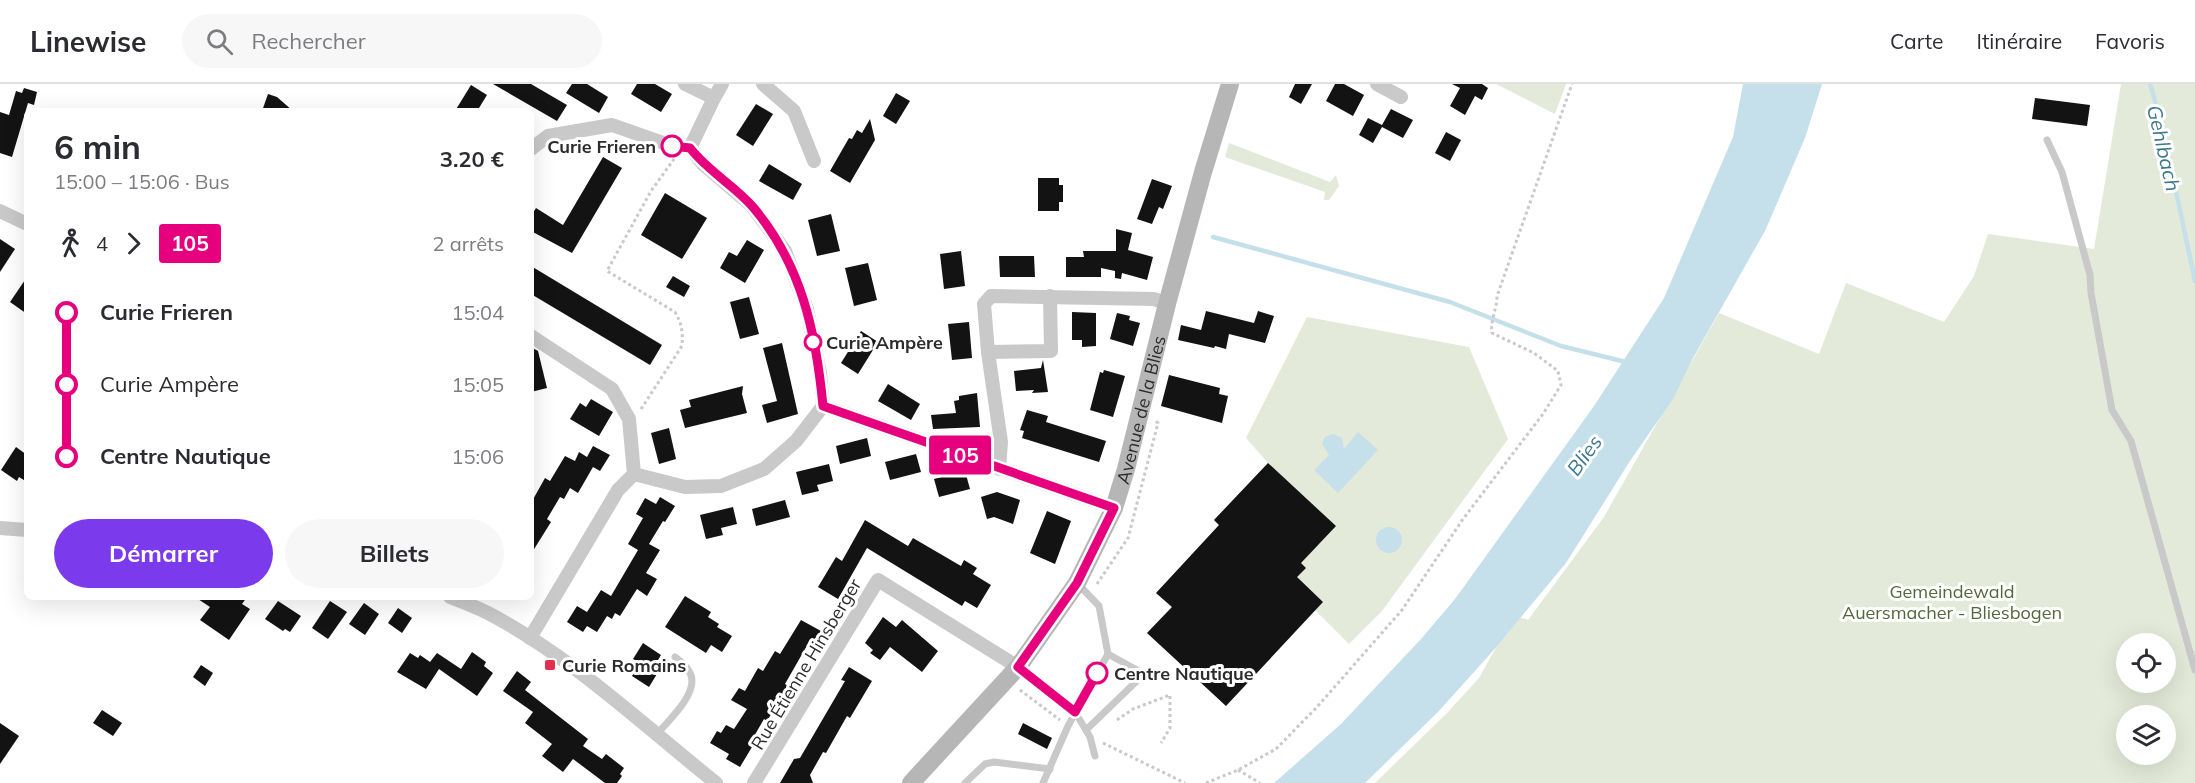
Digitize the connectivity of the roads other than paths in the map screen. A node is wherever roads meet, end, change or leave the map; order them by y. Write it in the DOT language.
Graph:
graph roads {
  1 [pos="685,84"];
  2 [pos="723,84"];
  3 [pos="763,84"];
  4 [pos="1230,84"];
  5 [pos="1377,84"];
  6 [pos="1401,97"];
  7 [pos="714,98"];
  8 [pos="2047,140"];
  9 [pos="534,147"];
  10 [pos="686,147"];
  11 [pos="814,161"];
  12 [pos="0,211"];
  13 [pos="24,223"];
  14 [pos="1050,296"];
  15 [pos="1167,304"];
  16 [pos="534,338"];
  17 [pos="988,352"];
  18 [pos="823,406"];
  19 [pos="999,469"];
  20 [pos="634,474"];
  21 [pos="1114,508"];
  22 [pos="0,528"];
  23 [pos="24,530"];
  24 [pos="1077,583"];
  25 [pos="457,600"];
  26 [pos="530,638"];
  27 [pos="1108,654"];
  28 [pos="675,657"];
  29 [pos="1018,667"];
  30 [pos="2195,670"];
  31 [pos="1075,712"];
  32 [pos="1086,729"];
  33 [pos="656,735"];
  34 [pos="1095,756"];
  35 [pos="1050,769"];
  36 [pos="716,783"];
  37 [pos="754,783"];
  38 [pos="911,783"];
  39 [pos="965,783"];
  40 [pos="1043,783"];
  1 -- 7 [label="street"];
  2 -- 7 [label="street"];
  3 -- 11 [label="street"];
  4 -- 15 [label="main road, Avenue de la Blies"];
  5 -- 6 [label="street"];
  7 -- 10 [label="street"];
  8 -- 30 [label="lane"];
  9 -- 10 [label="street"];
  10 -- 18 [label="street"];
  12 -- 13 [label="street"];
  14 -- 15 [label="street"];
  14 -- 17 [label="street"];
  14 -- 17 [label="street"];
  15 -- 21 [label="main road, Avenue de la Blies"];
  16 -- 20 [label="street"];
  17 -- 19 [label="street"];
  18 -- 19 [label="street"];
  18 -- 20 [label="street"];
  19 -- 21 [label="street"];
  20 -- 26 [label="street"];
  21 -- 24 [label="main road, Avenue de la Blies"];
  22 -- 23 [label="street"];
  24 -- 27 [label="lane"];
  24 -- 29 [label="main road, Avenue de la Blies"];
  25 -- 26 [label="street"];
  26 -- 33 [label="street"];
  27 -- 31 [label="lane"];
  27 -- 32 [label="lane"];
  28 -- 33 [label="lane"];
  29 -- 31 [label="lane"];
  29 -- 37 [label="street, Rue Étienne Hinsberger"];
  29 -- 38 [label="main road, Avenue de la Blies"];
  31 -- 32 [label="lane"];
  31 -- 35 [label="lane"];
  32 -- 34 [label="lane"];
  33 -- 36 [label="street"];
  35 -- 39 [label="lane"];
  35 -- 40 [label="lane"];
}
